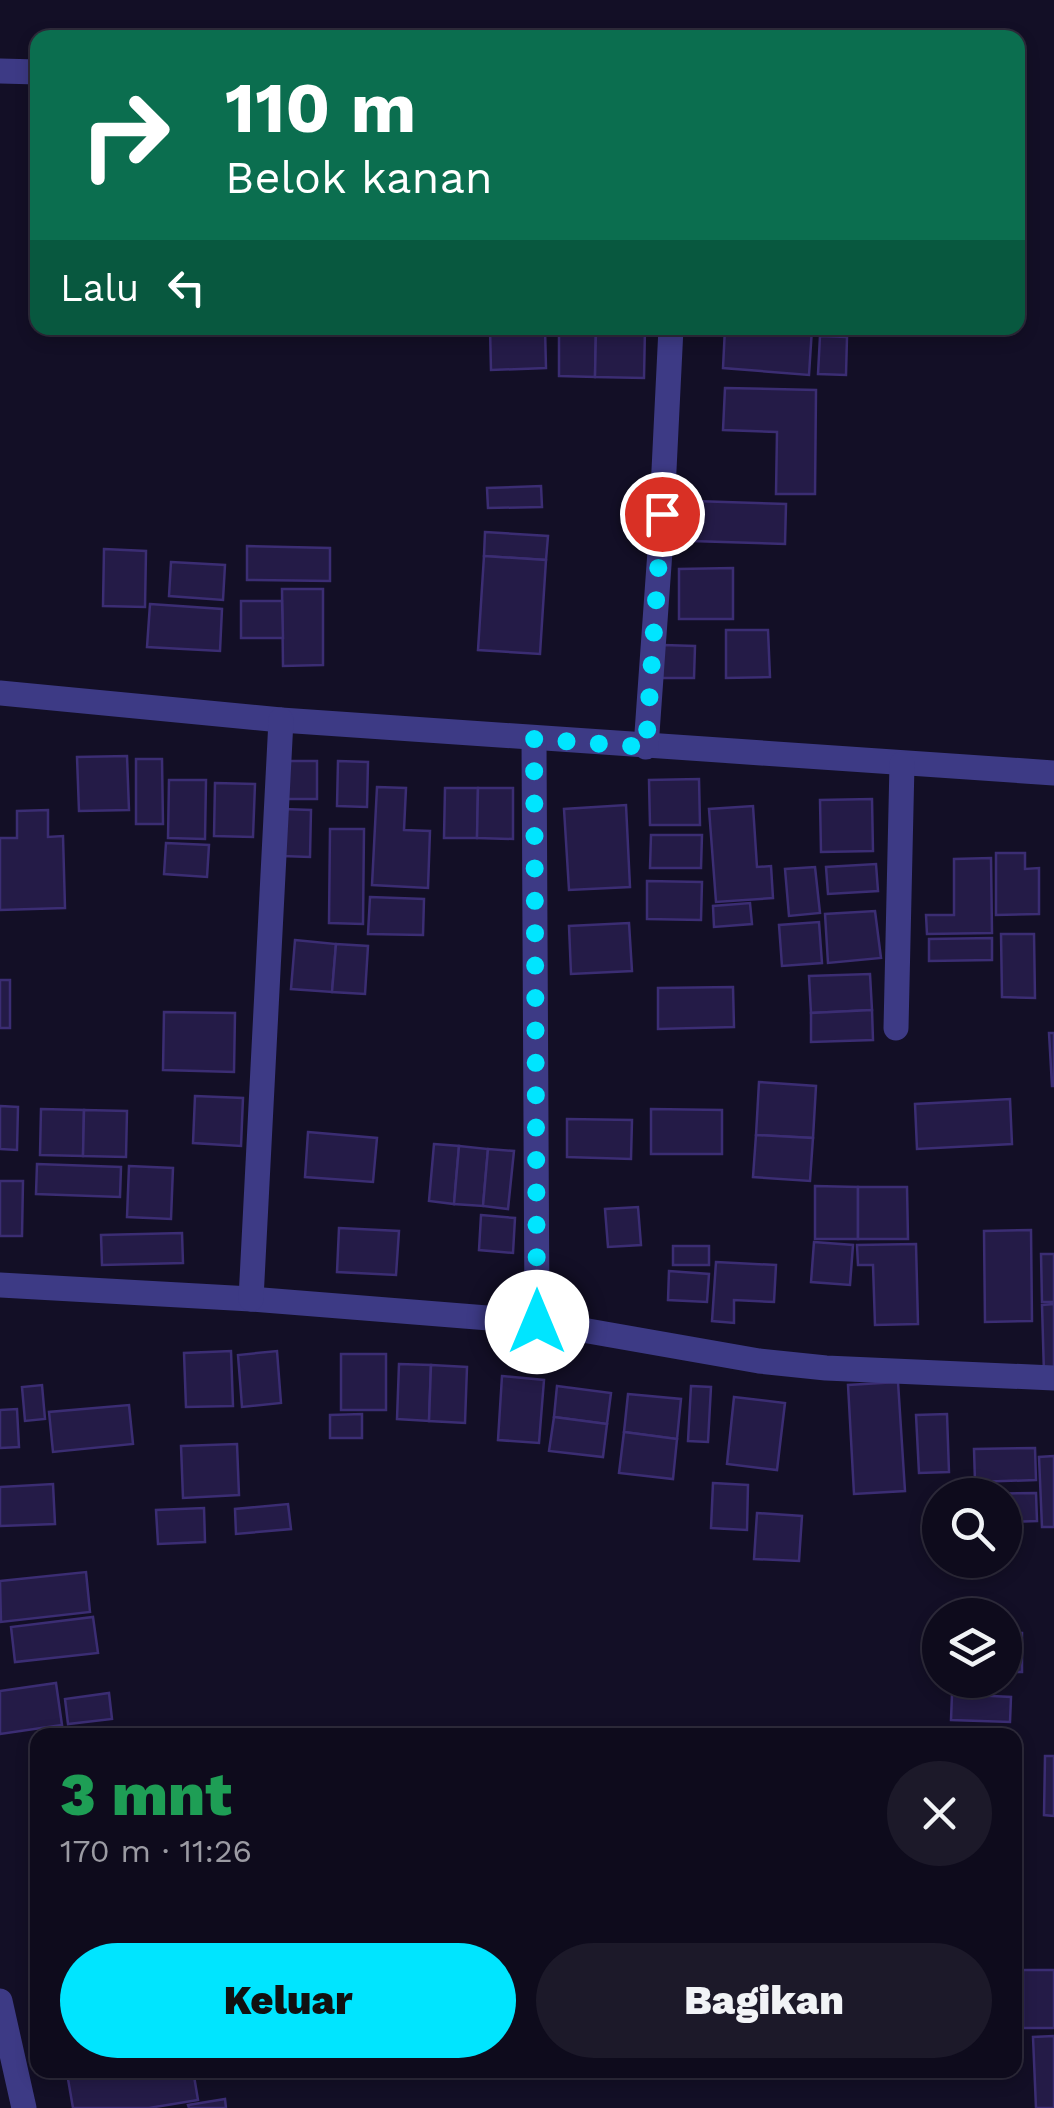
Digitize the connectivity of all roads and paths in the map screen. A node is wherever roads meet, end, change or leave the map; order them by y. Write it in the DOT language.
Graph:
graph roads {
  1 [pos="0,71"];
  2 [pos="30,72"];
  3 [pos="671,335"];
  4 [pos="0,692"];
  5 [pos="280,720"];
  6 [pos="534,739"];
  7 [pos="646,747"];
  8 [pos="902,764"];
  9 [pos="1054,773"];
  10 [pos="896,1028"];
  11 [pos="0,1285"];
  12 [pos="251,1298"];
  13 [pos="537,1322"];
  14 [pos="1054,1378"];
  15 [pos="0,2000"];
  16 [pos="24,2108"];
  1 -- 2 [label="street"];
  3 -- 7 [label="street"];
  4 -- 5 [label="street"];
  5 -- 6 [label="street"];
  5 -- 12 [label="street"];
  6 -- 7 [label="street"];
  6 -- 13 [label="street"];
  7 -- 8 [label="street"];
  8 -- 9 [label="street"];
  8 -- 10 [label="street"];
  11 -- 12 [label="street"];
  12 -- 13 [label="street"];
  13 -- 14 [label="street"];
  15 -- 16 [label="street"];
}
